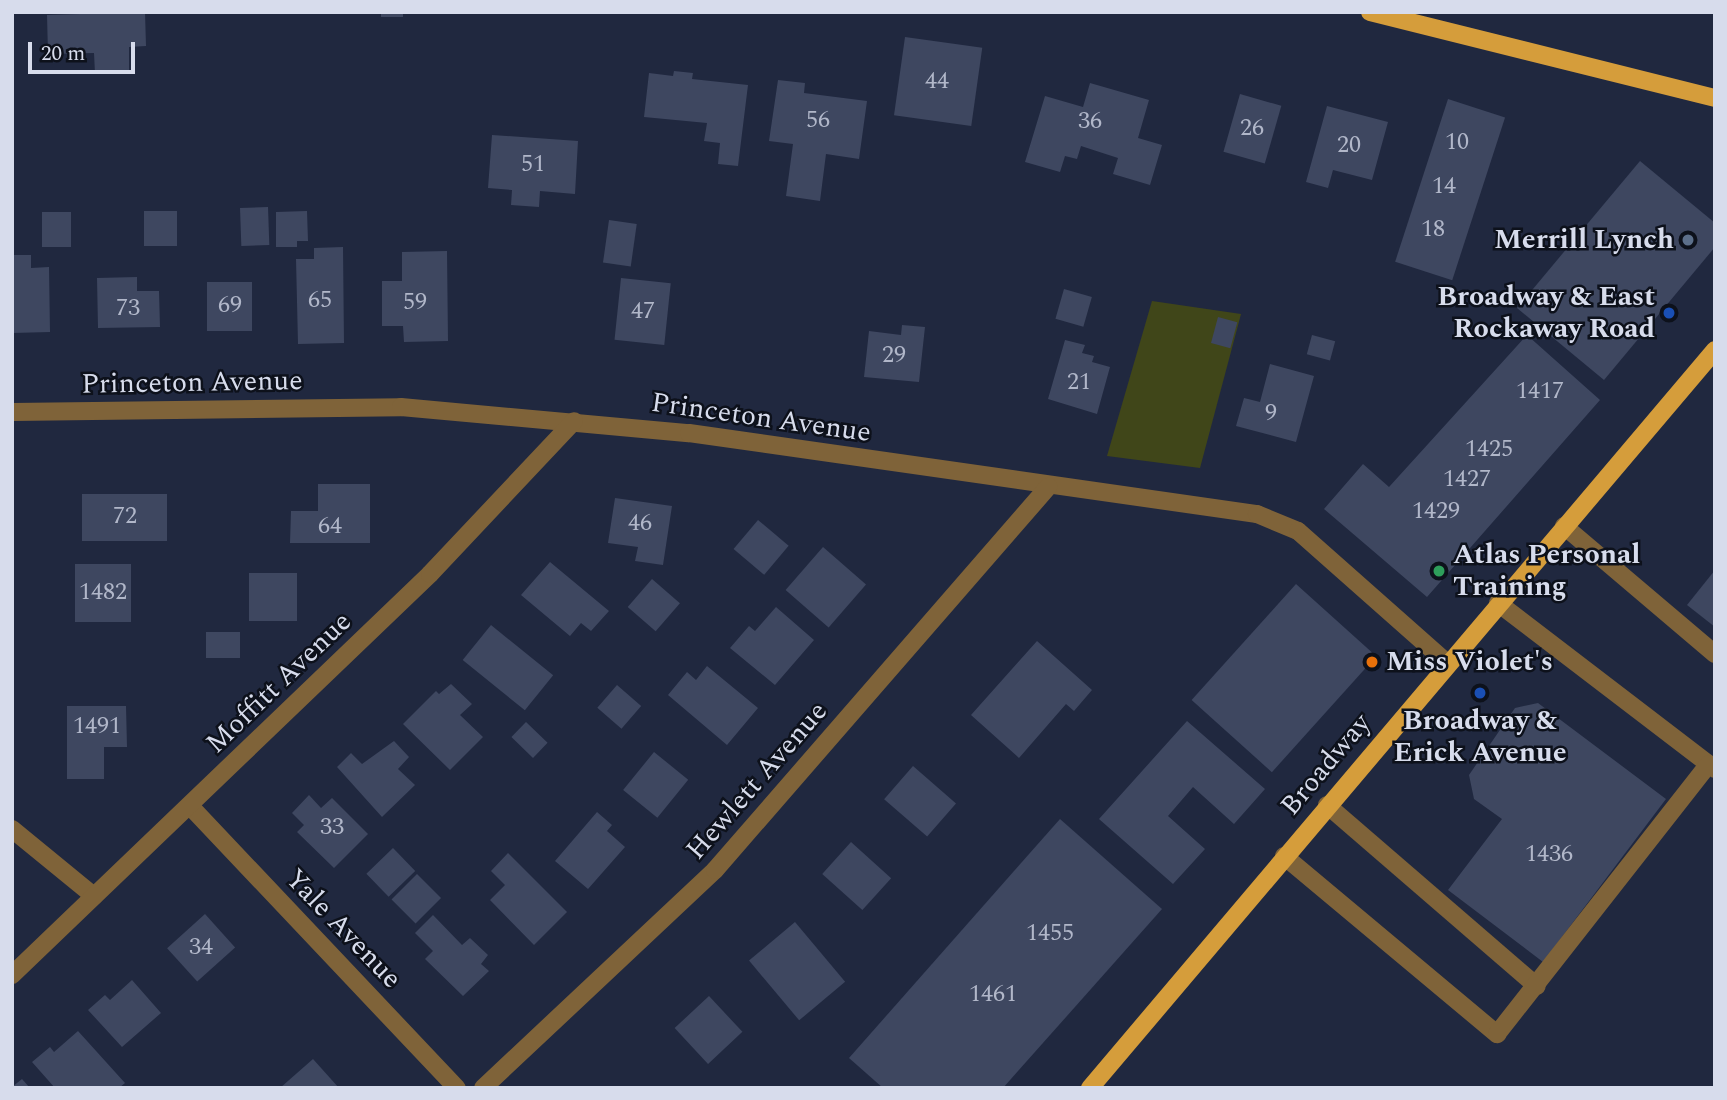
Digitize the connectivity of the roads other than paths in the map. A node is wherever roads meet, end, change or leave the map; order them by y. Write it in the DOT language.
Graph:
graph roads {
  1 [pos="1370,12"];
  2 [pos="1715,97"];
  3 [pos="1715,349"];
  4 [pos="12,412"];
  5 [pos="574,422"];
  6 [pos="1048,486"];
  7 [pos="1564,526"];
  8 [pos="1498,603"];
  9 [pos="1715,654"];
  10 [pos="1446,662"];
  11 [pos="1712,767"];
  12 [pos="1327,805"];
  13 [pos="190,806"];
  14 [pos="12,829"];
  15 [pos="1284,856"];
  16 [pos="94,896"];
  17 [pos="12,975"];
  18 [pos="1537,986"];
  19 [pos="457,1088"];
  20 [pos="483,1088"];
  21 [pos="1090,1088"];
  1 -- 2 [label="main road"];
  3 -- 7 [label="main road, Broadway"];
  4 -- 5 [label="street, Princeton Avenue"];
  5 -- 6 [label="street, Princeton Avenue"];
  5 -- 13 [label="street, Moffitt Avenue"];
  6 -- 10 [label="street, Princeton Avenue"];
  6 -- 20 [label="street, Hewlett Avenue"];
  7 -- 8 [label="main road, Broadway"];
  7 -- 9 [label="street"];
  8 -- 10 [label="main road, Broadway"];
  8 -- 11 [label="street"];
  10 -- 12 [label="main road, Broadway"];
  11 -- 18 [label="street"];
  12 -- 15 [label="main road, Broadway"];
  12 -- 18 [label="street"];
  13 -- 16 [label="street, Moffitt Avenue"];
  13 -- 19 [label="street, Yale Avenue"];
  14 -- 16 [label="street"];
  15 -- 18 [label="street"];
  15 -- 21 [label="main road, Broadway"];
  16 -- 17 [label="street, Moffitt Avenue"];
}
